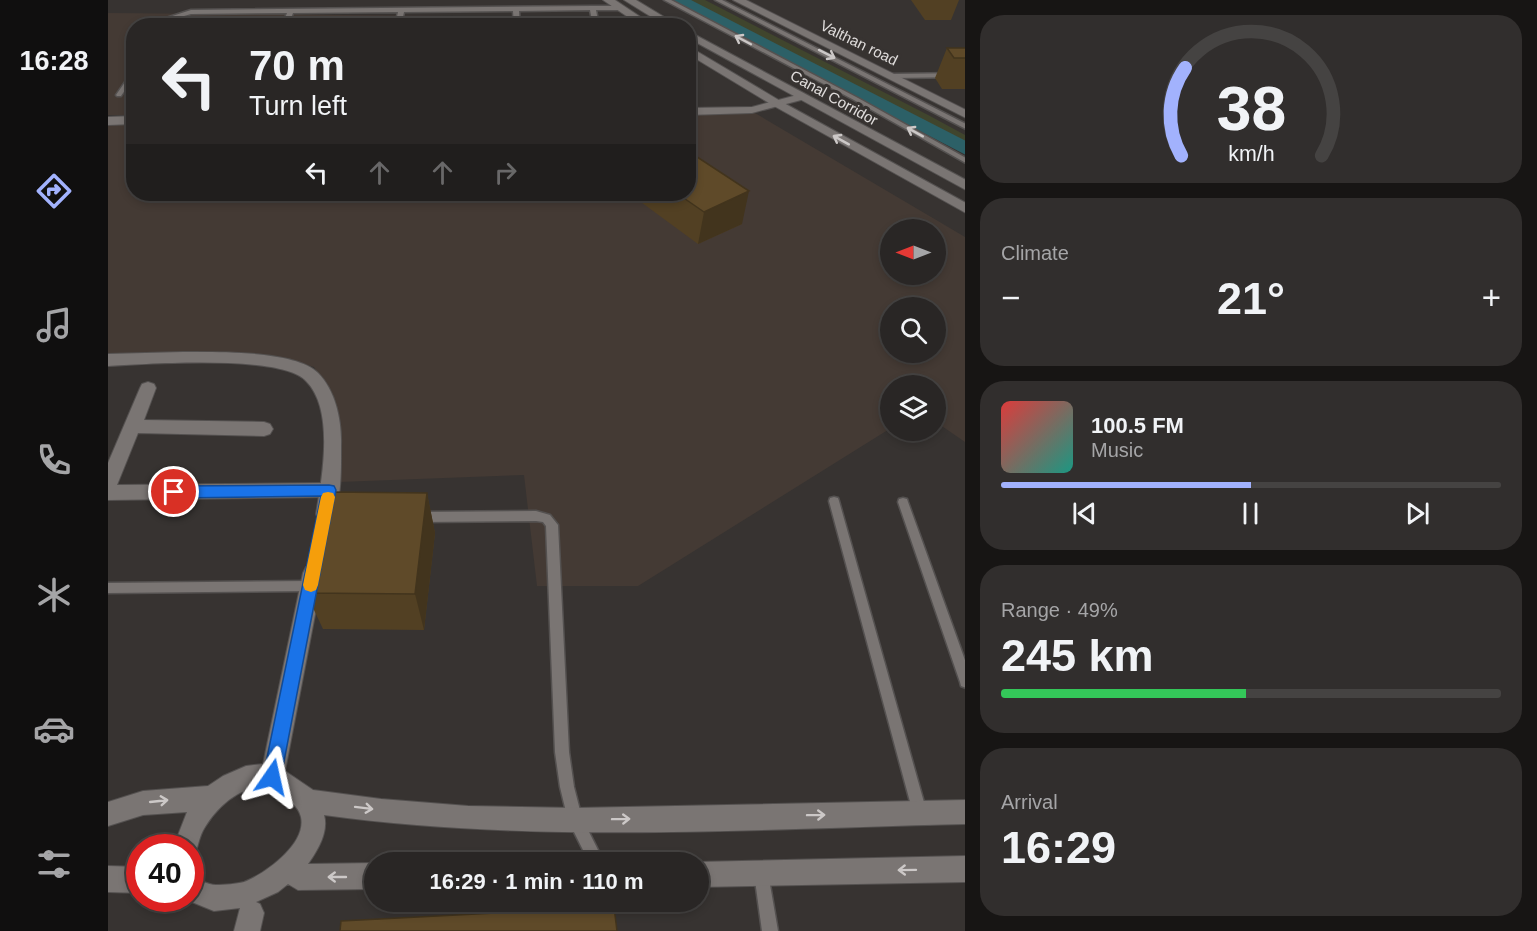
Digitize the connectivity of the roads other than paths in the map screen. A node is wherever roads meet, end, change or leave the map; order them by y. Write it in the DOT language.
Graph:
graph roads {
  1 [pos="608,0"];
  2 [pos="668,0"];
  3 [pos="718,0"];
  4 [pos="738,0"];
  5 [pos="625,4"];
  6 [pos="593,8"];
  7 [pos="516,9"];
  8 [pos="401,10"];
  9 [pos="291,11"];
  10 [pos="172,18"];
  11 [pos="288,18"];
  12 [pos="400,18"];
  13 [pos="517,18"];
  14 [pos="595,18"];
  15 [pos="641,18"];
  16 [pos="656,18"];
  17 [pos="696,38"];
  18 [pos="696,55"];
  19 [pos="965,75"];
  20 [pos="892,76"];
  21 [pos="126,84"];
  22 [pos="119,95"];
  23 [pos="801,97"];
  24 [pos="778,104"];
  25 [pos="696,112"];
  26 [pos="965,114"];
  27 [pos="126,120"];
  28 [pos="108,121"];
  29 [pos="965,126"];
  30 [pos="965,160"];
  31 [pos="965,185"];
  32 [pos="965,208"];
  33 [pos="108,360"];
  34 [pos="148,388"];
  35 [pos="132,426"];
  36 [pos="264,429"];
  37 [pos="108,485"];
  38 [pos="329,490"];
  39 [pos="108,493"];
  40 [pos="834,501"];
  41 [pos="903,502"];
  42 [pos="407,517"];
  43 [pos="321,533"];
  44 [pos="317,554"];
  45 [pos="310,586"];
  46 [pos="108,588"];
  47 [pos="965,679"];
  48 [pos="272,777"];
  49 [pos="212,798"];
  50 [pos="306,801"];
  51 [pos="965,812"];
  52 [pos="920,813"];
  53 [pos="108,814"];
  54 [pos="575,820"];
  55 [pos="188,834"];
  56 [pos="592,852"];
  57 [pos="965,869"];
  58 [pos="761,873"];
  59 [pos="709,874"];
  60 [pos="364,876"];
  61 [pos="298,877"];
  62 [pos="108,879"];
  63 [pos="126,880"];
  64 [pos="204,905"];
  65 [pos="249,922"];
  66 [pos="770,931"];
  1 -- 5 [label="street"];
  30 -- 2 [label="lane, one-way"];
  3 -- 29 [label="lane, one-way"];
  4 -- 20 [label="street, Valthan road"];
  5 -- 6 [label="lane"];
  5 -- 15 [label="street"];
  5 -- 16 [label="street"];
  6 -- 7 [label="lane"];
  6 -- 14 [label="lane"];
  7 -- 8 [label="lane"];
  7 -- 13 [label="lane"];
  8 -- 9 [label="lane"];
  8 -- 12 [label="lane"];
  9 -- 10 [label="lane"];
  9 -- 11 [label="lane"];
  17 -- 23 [label="street, Canal Corridor"];
  18 -- 24 [label="street"];
  19 -- 20 [label="lane"];
  20 -- 26 [label="street, Valthan road"];
  21 -- 22 [label="lane"];
  23 -- 24 [label="street"];
  23 -- 31 [label="street, Canal Corridor"];
  24 -- 25 [label="street"];
  32 -- 24 [label="street, one-way"];
  27 -- 28 [label="street"];
  33 -- 38 [label="street"];
  34 -- 35 [label="street"];
  35 -- 36 [label="street"];
  35 -- 37 [label="street"];
  38 -- 39 [label="street"];
  38 -- 43 [label="street"];
  40 -- 52 [label="lane"];
  41 -- 47 [label="lane"];
  42 -- 54 [label="lane"];
  44 -- 45 [label="street"];
  45 -- 46 [label="lane"];
  45 -- 48 [label="street"];
  48 -- 49 [label="street"];
  48 -- 50 [label="street"];
  53 -- 49 [label="street, one-way"];
  49 -- 55 [label="street"];
  50 -- 54 [label="street, one-way"];
  50 -- 61 [label="street"];
  51 -- 52 [label="street"];
  54 -- 52 [label="street, one-way"];
  54 -- 56 [label="lane"];
  57 -- 58 [label="street, one-way"];
  58 -- 59 [label="street"];
  58 -- 66 [label="lane"];
  60 -- 61 [label="street, one-way"];
  61 -- 65 [label="street"];
  62 -- 63 [label="street"];
  64 -- 65 [label="street"];
}
